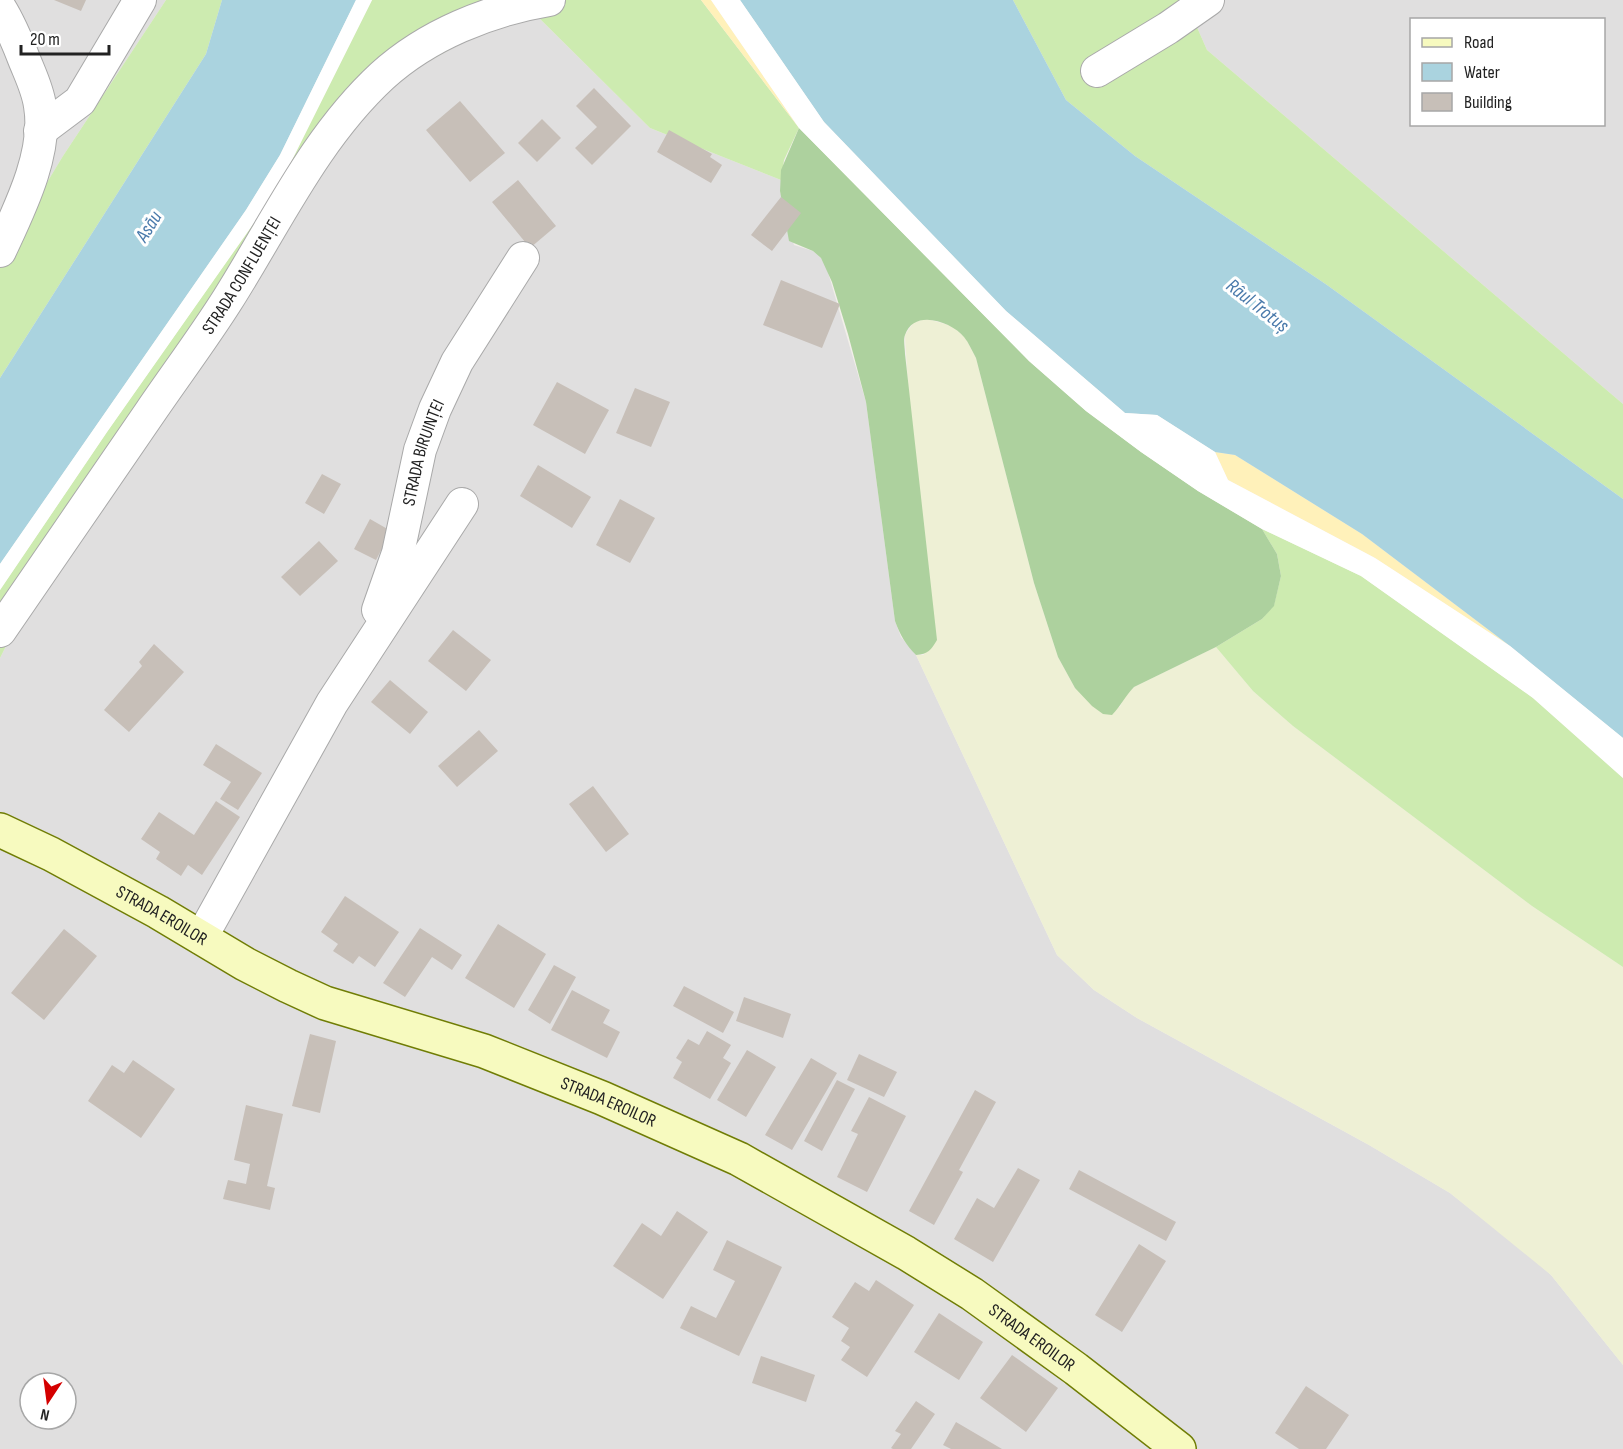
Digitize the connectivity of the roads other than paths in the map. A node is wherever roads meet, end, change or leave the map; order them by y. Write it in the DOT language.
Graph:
graph roads {
  1 [pos="140,0"];
  2 [pos="549,0"];
  3 [pos="1208,0"];
  4 [pos="0,8"];
  5 [pos="1097,71"];
  6 [pos="40,131"];
  7 [pos="0,251"];
  8 [pos="523,258"];
  9 [pos="462,504"];
  10 [pos="0,631"];
  11 [pos="357,663"];
  12 [pos="0,830"];
  13 [pos="201,938"];
  14 [pos="1179,1449"];
  1 -- 6 [label="street"];
  2 -- 10 [label="street, STRADA CONFLUENȚEI"];
  3 -- 5 [label="street"];
  4 -- 6 [label="street"];
  6 -- 7 [label="street"];
  8 -- 11 [label="street, STRADA BIRUINȚEI"];
  9 -- 11 [label="street, STRADA BIRUINȚEI"];
  11 -- 13 [label="street, STRADA BIRUINȚEI"];
  12 -- 13 [label="main road, STRADA EROILOR"];
  13 -- 14 [label="main road, STRADA EROILOR"];
}
